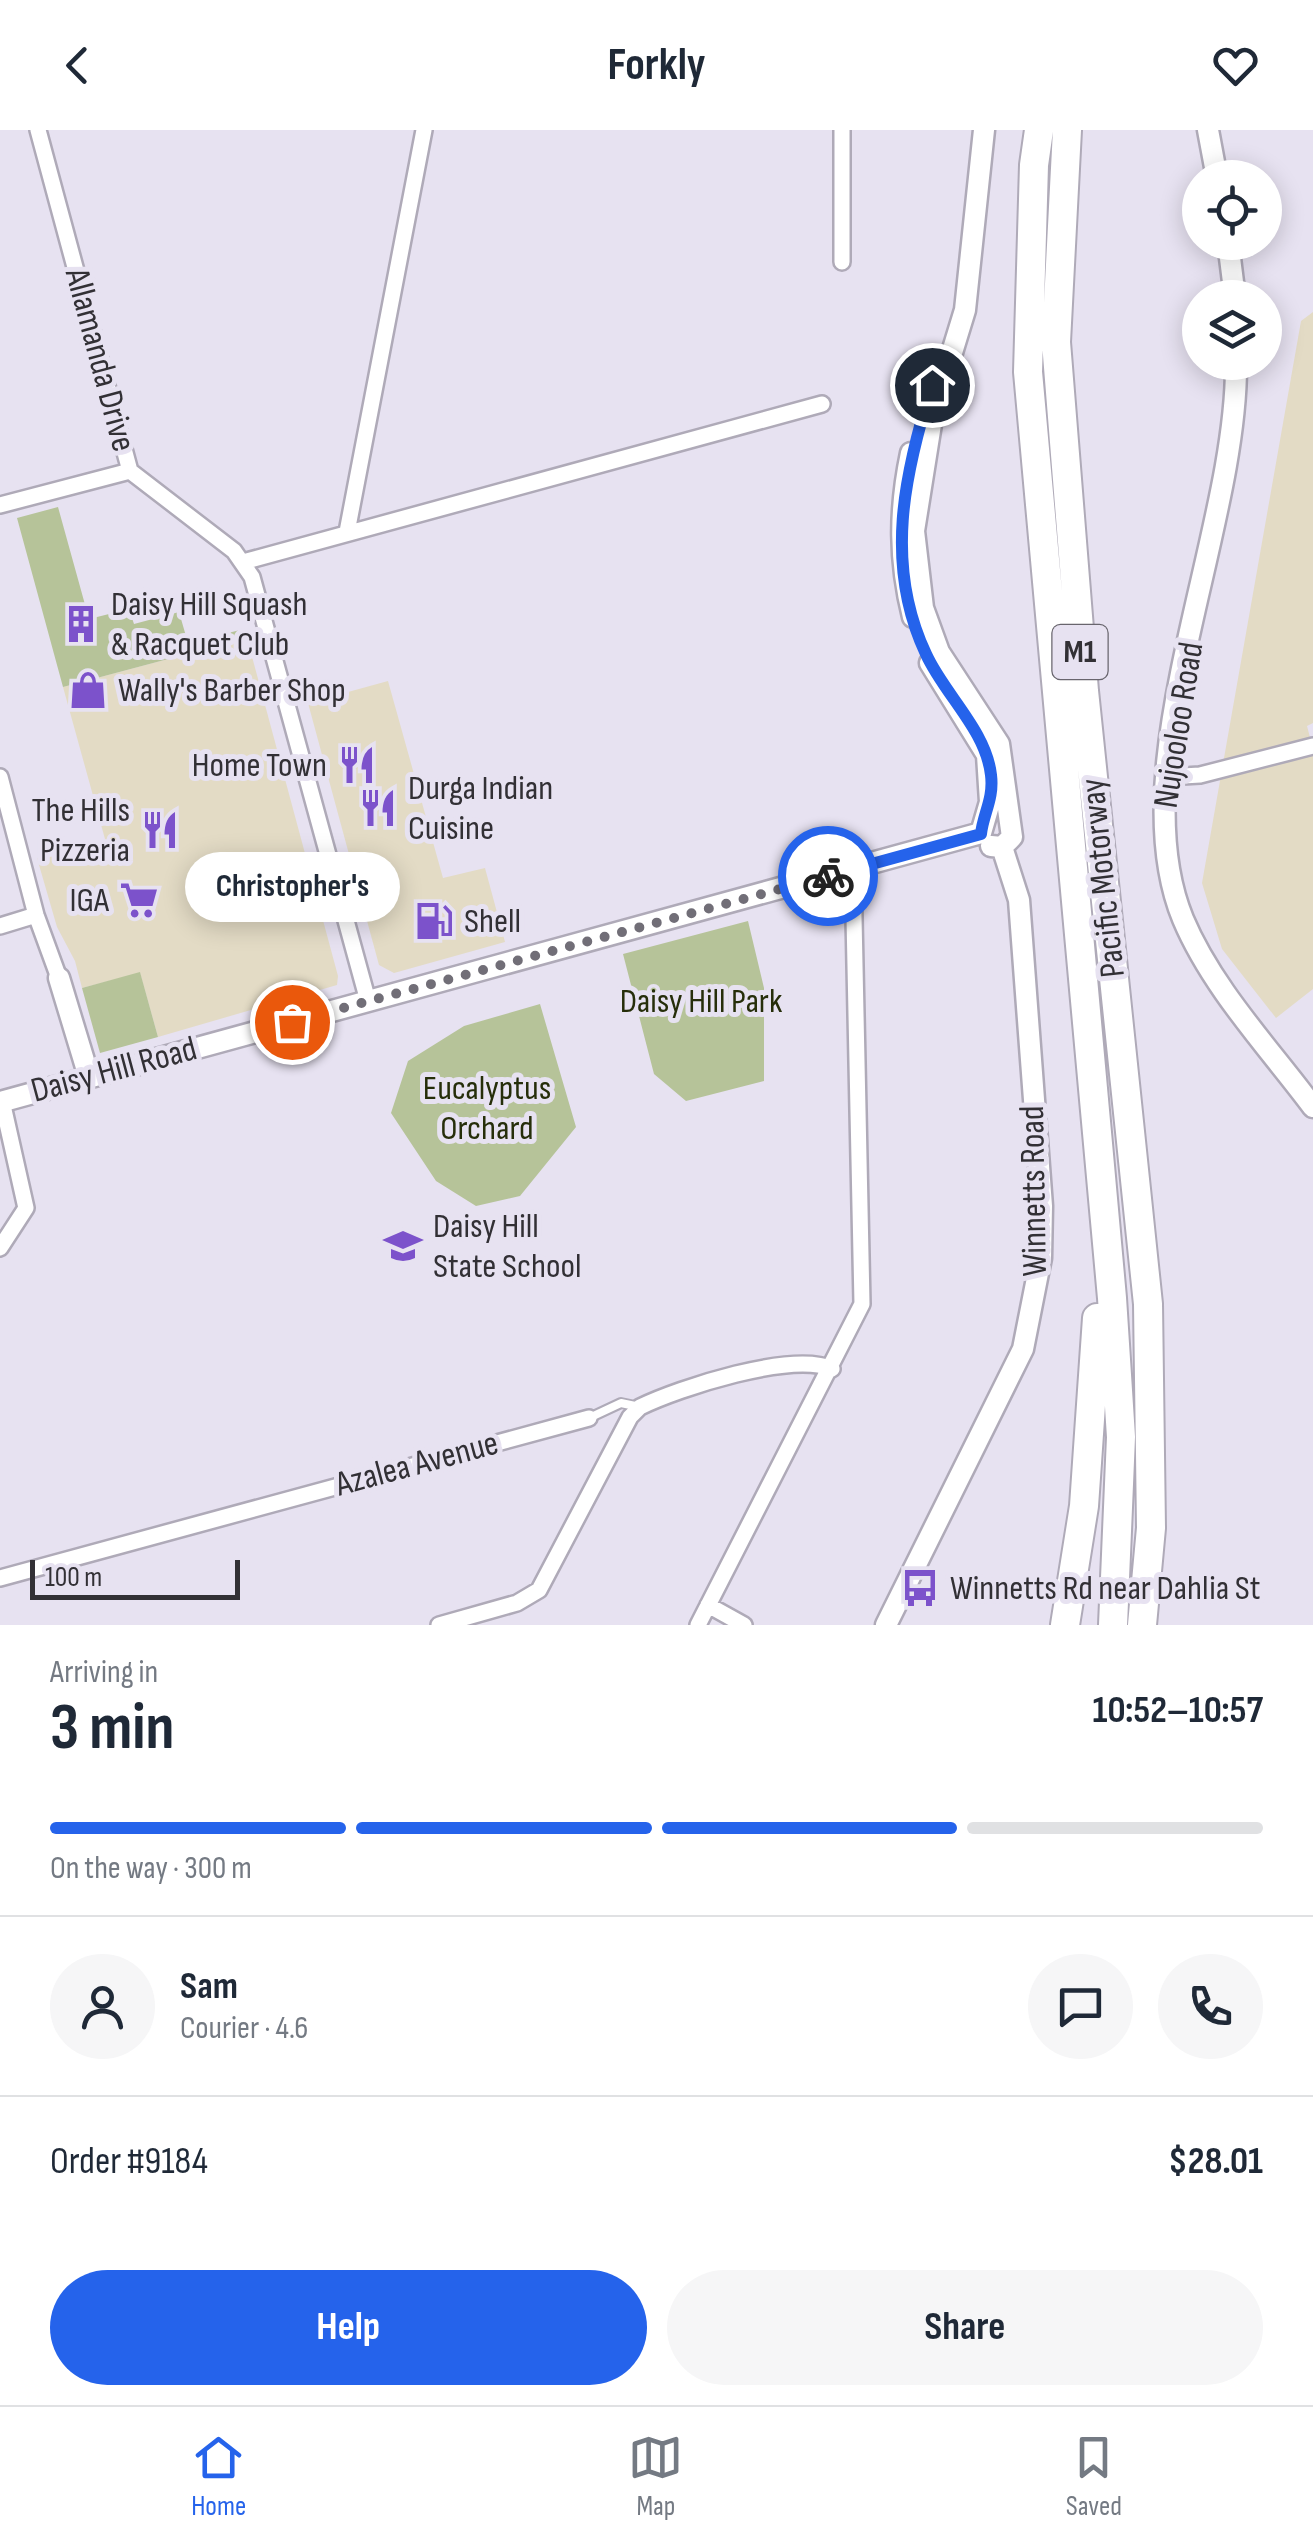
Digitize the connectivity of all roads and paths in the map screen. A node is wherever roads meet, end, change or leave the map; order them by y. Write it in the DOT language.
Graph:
graph roads {
  1 [pos="38,130"];
  2 [pos="424,130"];
  3 [pos="842,130"];
  4 [pos="984,130"];
  5 [pos="1039,130"];
  6 [pos="1067,130"];
  7 [pos="1208,130"];
  8 [pos="1214,160"];
  9 [pos="842,262"];
  10 [pos="1235,380"];
  11 [pos="822,404"];
  12 [pos="130,471"];
  13 [pos="0,505"];
  14 [pos="347,532"];
  15 [pos="243,562"];
  16 [pos="1313,746"];
  17 [pos="0,777"];
  18 [pos="1166,777"];
  19 [pos="992,823"];
  20 [pos="853,869"];
  21 [pos="36,915"];
  22 [pos="0,926"];
  23 [pos="59,978"];
  24 [pos="368,1001"];
  25 [pos="89,1076"];
  26 [pos="1,1102"];
  27 [pos="1313,1107"];
  28 [pos="1099,1158"];
  29 [pos="0,1248"];
  30 [pos="832,1369"];
  31 [pos="640,1407"];
  32 [pos="589,1418"];
  33 [pos="1151,1528"];
  34 [pos="0,1578"];
  35 [pos="708,1605"];
  36 [pos="439,1625"];
  37 [pos="698,1625"];
  38 [pos="744,1625"];
  39 [pos="886,1625"];
  40 [pos="1066,1625"];
  41 [pos="1113,1625"];
  42 [pos="1142,1625"];
  43 [pos="1156,1625"];
  1 -- 12 [label="street, Allamanda Drive"];
  2 -- 14 [label="street"];
  3 -- 9 [label="street"];
  4 -- 19 [label="street"];
  5 -- 28 [label="highway, Pacific Motorway / M1"];
  6 -- 33 [label="highway, Pacific Motorway / M1"];
  7 -- 8 [label="street"];
  10 -- 18 [label="street, Nujooloo Road"];
  11 -- 14 [label="street"];
  12 -- 13 [label="street"];
  12 -- 15 [label="street, Allamanda Drive"];
  14 -- 15 [label="street"];
  15 -- 24 [label="street, Allamanda Drive"];
  16 -- 18 [label="street"];
  17 -- 21 [label="street"];
  18 -- 27 [label="street, Nujooloo Road"];
  19 -- 20 [label="street, Daisy Hill Road"];
  19 -- 39 [label="street, Winnetts Road"];
  20 -- 24 [label="street, Daisy Hill Road"];
  20 -- 30 [label="street"];
  21 -- 22 [label="street"];
  21 -- 23 [label="street"];
  23 -- 25 [label="street"];
  24 -- 25 [label="street, Daisy Hill Road"];
  25 -- 26 [label="street, Daisy Hill Road"];
  26 -- 29 [label="street"];
  28 -- 40 [label="highway"];
  28 -- 41 [label="highway, Pacific Motorway / M1"];
  30 -- 31 [label="street, Azalea Avenue"];
  30 -- 35 [label="street"];
  31 -- 32 [label="lane, Azalea Avenue"];
  31 -- 36 [label="street"];
  32 -- 34 [label="street, Azalea Avenue"];
  33 -- 42 [label="highway, Pacific Motorway / M1"];
  33 -- 43 [label="highway"];
  35 -- 37 [label="street"];
  35 -- 38 [label="street"];
}
